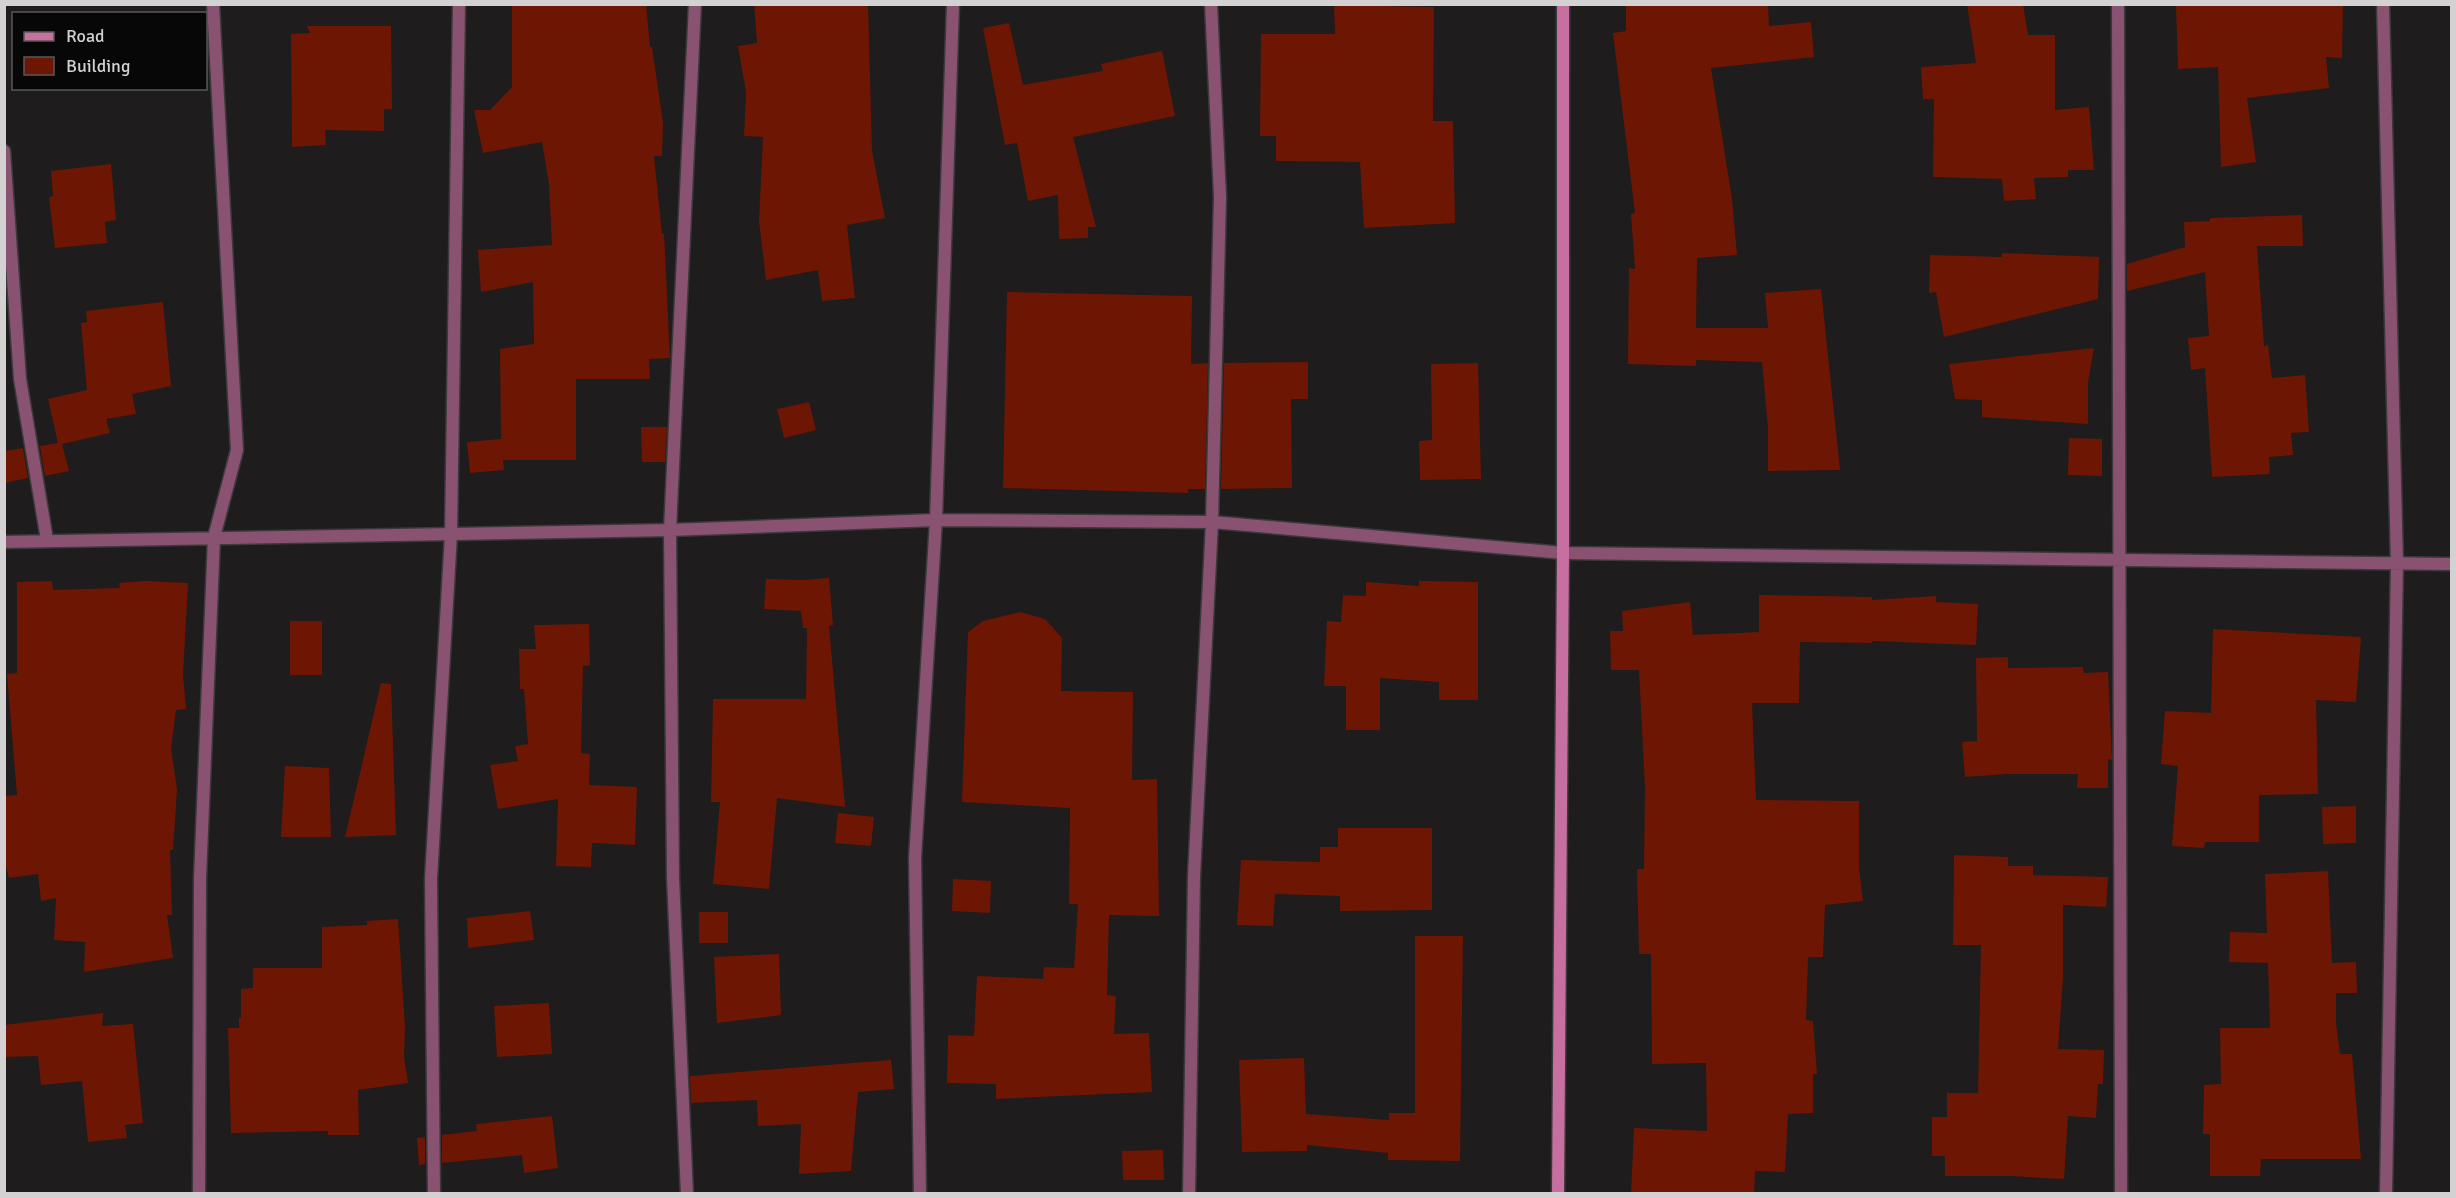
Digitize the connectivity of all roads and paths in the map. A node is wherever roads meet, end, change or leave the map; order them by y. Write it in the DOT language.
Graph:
graph roads {
  1 [pos="213,4"];
  2 [pos="459,4"];
  3 [pos="695,4"];
  4 [pos="953,4"];
  5 [pos="1211,4"];
  6 [pos="1563,4"];
  7 [pos="2118,4"];
  8 [pos="2384,4"];
  9 [pos="4,151"];
  10 [pos="936,520"];
  11 [pos="1212,522"];
  12 [pos="670,530"];
  13 [pos="451,534"];
  14 [pos="214,537"];
  15 [pos="47,540"];
  16 [pos="4,542"];
  17 [pos="1563,553"];
  18 [pos="2119,561"];
  19 [pos="2397,563"];
  20 [pos="2451,564"];
  21 [pos="199,1194"];
  22 [pos="434,1194"];
  23 [pos="687,1194"];
  24 [pos="920,1194"];
  25 [pos="1189,1194"];
  26 [pos="1558,1194"];
  27 [pos="2121,1194"];
  28 [pos="2386,1194"];
  1 -- 14 [label="street"];
  2 -- 13 [label="street"];
  3 -- 12 [label="street"];
  4 -- 10 [label="street"];
  5 -- 11 [label="street"];
  6 -- 17 [label="street"];
  7 -- 18 [label="street"];
  8 -- 19 [label="street"];
  9 -- 15 [label="street"];
  10 -- 11 [label="street"];
  10 -- 12 [label="street"];
  10 -- 24 [label="street"];
  11 -- 17 [label="street"];
  11 -- 25 [label="street"];
  12 -- 13 [label="street"];
  12 -- 23 [label="street"];
  13 -- 14 [label="street"];
  13 -- 22 [label="street"];
  14 -- 15 [label="street"];
  14 -- 21 [label="street"];
  15 -- 16 [label="street"];
  17 -- 18 [label="street"];
  17 -- 26 [label="street"];
  18 -- 19 [label="street"];
  18 -- 27 [label="street"];
  19 -- 20 [label="street"];
  19 -- 28 [label="street"];
}
